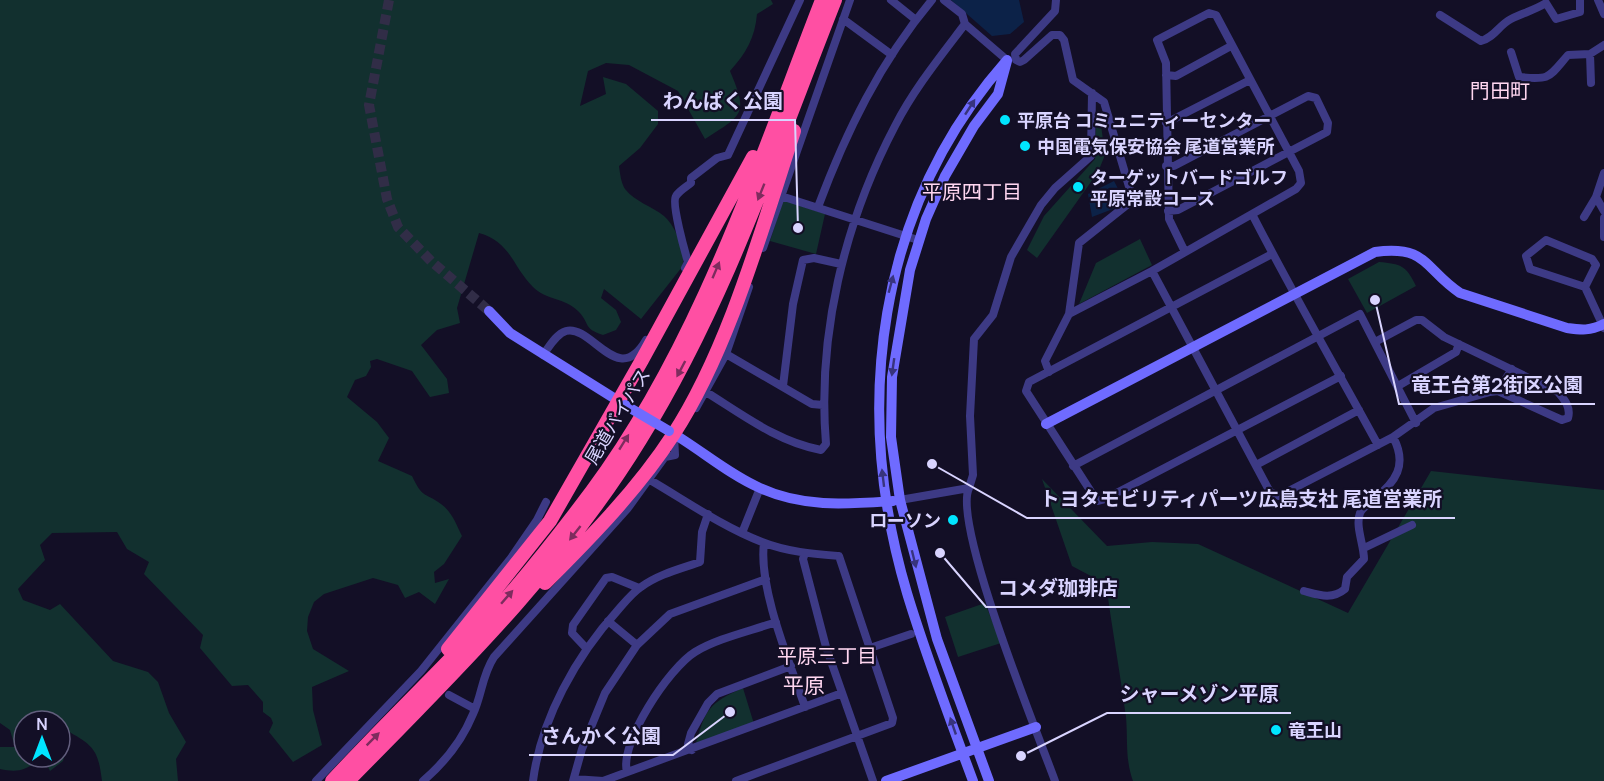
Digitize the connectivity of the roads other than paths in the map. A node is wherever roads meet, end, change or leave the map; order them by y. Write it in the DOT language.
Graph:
graph roads {
  1 [pos="800,0"];
  2 [pos="822,0"];
  3 [pos="835,0"];
  4 [pos="850,0"];
  5 [pos="891,0"];
  6 [pos="932,0"];
  7 [pos="944,0"];
  8 [pos="1056,0"];
  9 [pos="1580,0"];
  10 [pos="1598,0"];
  11 [pos="1604,14"];
  12 [pos="1440,15"];
  13 [pos="843,19"];
  14 [pos="916,20"];
  15 [pos="965,24"];
  16 [pos="1604,45"];
  17 [pos="1232,46"];
  18 [pos="1511,52"];
  19 [pos="1590,54"];
  20 [pos="892,55"];
  21 [pos="1006,60"];
  22 [pos="1166,75"];
  23 [pos="792,79"];
  24 [pos="1250,80"];
  25 [pos="1591,83"];
  26 [pos="984,86"];
  27 [pos="1092,93"];
  28 [pos="998,94"];
  29 [pos="1270,117"];
  30 [pos="1166,123"];
  31 [pos="1289,152"];
  32 [pos="1166,166"];
  33 [pos="1604,173"];
  34 [pos="781,196"];
  35 [pos="1596,197"];
  36 [pos="818,207"];
  37 [pos="1168,211"];
  38 [pos="1604,211"];
  39 [pos="1252,213"];
  40 [pos="1584,217"];
  41 [pos="1604,218"];
  42 [pos="856,219"];
  43 [pos="1604,237"];
  44 [pos="904,238"];
  45 [pos="918,240"];
  46 [pos="1185,252"];
  47 [pos="1272,254"];
  48 [pos="841,264"];
  49 [pos="1152,271"];
  50 [pos="1585,287"];
  51 [pos="1293,293"];
  52 [pos="1171,306"];
  53 [pos="489,311"];
  54 [pos="1069,314"];
  55 [pos="1604,326"];
  56 [pos="1320,335"];
  57 [pos="1375,342"];
  58 [pos="1459,344"];
  59 [pos="1193,346"];
  60 [pos="726,354"];
  61 [pos="543,355"];
  62 [pos="1512,369"];
  63 [pos="1048,372"];
  64 [pos="1341,376"];
  65 [pos="783,386"];
  66 [pos="1398,386"];
  67 [pos="1216,390"];
  68 [pos="1498,391"];
  69 [pos="706,392"];
  70 [pos="621,403"];
  71 [pos="823,405"];
  72 [pos="1359,410"];
  73 [pos="1416,423"];
  74 [pos="1046,424"];
  75 [pos="1237,429"];
  76 [pos="671,433"];
  77 [pos="1393,437"];
  78 [pos="1378,445"];
  79 [pos="1256,465"];
  80 [pos="1072,466"];
  81 [pos="650,480"];
  82 [pos="760,488"];
  83 [pos="969,488"];
  84 [pos="900,500"];
  85 [pos="887,501"];
  86 [pos="546,502"];
  87 [pos="708,514"];
  88 [pos="1412,525"];
  89 [pos="742,533"];
  90 [pos="764,543"];
  91 [pos="1364,548"];
  92 [pos="806,553"];
  93 [pos="766,579"];
  94 [pos="639,588"];
  95 [pos="1304,591"];
  96 [pos="608,621"];
  97 [pos="777,622"];
  98 [pos="911,634"];
  99 [pos="637,645"];
  100 [pos="870,648"];
  101 [pos="587,649"];
  102 [pos="467,661"];
  103 [pos="791,666"];
  104 [pos="842,693"];
  105 [pos="449,695"];
  106 [pos="408,700"];
  107 [pos="806,707"];
  108 [pos="475,709"];
  109 [pos="1036,727"];
  110 [pos="857,736"];
  111 [pos="692,750"];
  112 [pos="978,750"];
  113 [pos="963,754"];
  114 [pos="627,772"];
  115 [pos="574,780"];
  116 [pos="316,781"];
  117 [pos="332,781"];
  118 [pos="348,781"];
  119 [pos="423,781"];
  120 [pos="533,781"];
  121 [pos="736,781"];
  122 [pos="873,781"];
  123 [pos="886,781"];
  124 [pos="973,781"];
  125 [pos="989,781"];
  126 [pos="1055,781"];
  1 -- 61 [label="street"];
  2 -- 23 [label="highway, 尾道バイパス"];
  3 -- 76 [label="highway"];
  3 -- 102 [label="highway, 尾道バイパス, one-way"];
  4 -- 13 [label="street"];
  5 -- 14 [label="street"];
  6 -- 14 [label="street"];
  7 -- 15 [label="street"];
  8 -- 27 [label="street"];
  9 -- 12 [label="street"];
  10 -- 11 [label="street"];
  13 -- 20 [label="street"];
  13 -- 34 [label="street"];
  14 -- 20 [label="street"];
  15 -- 21 [label="street"];
  15 -- 42 [label="street"];
  16 -- 19 [label="street"];
  17 -- 22 [label="street"];
  17 -- 22 [label="street"];
  17 -- 24 [label="street"];
  18 -- 19 [label="street"];
  19 -- 25 [label="street"];
  20 -- 36 [label="street"];
  21 -- 26 [label="street"];
  21 -- 28 [label="street"];
  22 -- 30 [label="street"];
  23 -- 70 [label="highway"];
  106 -- 23 [label="highway, 尾道バイパス, one-way"];
  24 -- 29 [label="street"];
  24 -- 30 [label="street"];
  26 -- 28 [label="street"];
  44 -- 26 [label="street, one-way"];
  27 -- 54 [label="street"];
  27 -- 83 [label="street"];
  28 -- 45 [label="street"];
  29 -- 31 [label="street"];
  29 -- 31 [label="street"];
  29 -- 32 [label="street"];
  30 -- 32 [label="street"];
  31 -- 37 [label="street"];
  31 -- 39 [label="street"];
  32 -- 37 [label="street"];
  33 -- 35 [label="street"];
  34 -- 36 [label="street"];
  34 -- 60 [label="street"];
  35 -- 38 [label="street"];
  35 -- 40 [label="street"];
  36 -- 42 [label="street"];
  37 -- 46 [label="street"];
  39 -- 46 [label="street"];
  39 -- 47 [label="street"];
  41 -- 43 [label="street"];
  42 -- 44 [label="street"];
  42 -- 48 [label="street"];
  44 -- 45 [label="street"];
  85 -- 44 [label="street, one-way"];
  45 -- 84 [label="street, one-way"];
  46 -- 49 [label="street"];
  47 -- 51 [label="street"];
  47 -- 52 [label="street"];
  48 -- 65 [label="street"];
  48 -- 71 [label="street"];
  49 -- 52 [label="street"];
  49 -- 54 [label="street"];
  50 -- 50 [label="street"];
  50 -- 55 [label="street"];
  51 -- 55 [label="street"];
  51 -- 56 [label="street"];
  51 -- 59 [label="street"];
  52 -- 59 [label="street"];
  52 -- 63 [label="street"];
  53 -- 61 [label="street"];
  54 -- 63 [label="street"];
  56 -- 57 [label="street"];
  56 -- 64 [label="street"];
  56 -- 67 [label="street"];
  57 -- 58 [label="street"];
  57 -- 66 [label="street"];
  58 -- 62 [label="street"];
  58 -- 66 [label="street"];
  59 -- 67 [label="street"];
  59 -- 74 [label="street"];
  60 -- 65 [label="street"];
  60 -- 69 [label="street"];
  61 -- 70 [label="street"];
  62 -- 68 [label="street"];
  62 -- 68 [label="street"];
  63 -- 74 [label="street"];
  64 -- 72 [label="street"];
  64 -- 75 [label="street"];
  65 -- 71 [label="street"];
  66 -- 73 [label="street"];
  67 -- 75 [label="street"];
  67 -- 80 [label="street"];
  68 -- 73 [label="street"];
  69 -- 71 [label="street"];
  69 -- 76 [label="street"];
  70 -- 76 [label="street, bridge"];
  70 -- 106 [label="highway"];
  72 -- 78 [label="street"];
  72 -- 79 [label="street"];
  73 -- 77 [label="street"];
  74 -- 80 [label="street"];
  75 -- 79 [label="street"];
  75 -- 80 [label="street"];
  76 -- 81 [label="street"];
  76 -- 82 [label="street"];
  76 -- 102 [label="highway"];
  77 -- 78 [label="street"];
  77 -- 91 [label="street"];
  78 -- 79 [label="street"];
  81 -- 87 [label="street"];
  81 -- 108 [label="street"];
  82 -- 85 [label="street"];
  82 -- 89 [label="street"];
  83 -- 84 [label="street"];
  83 -- 109 [label="street"];
  84 -- 85 [label="street"];
  84 -- 112 [label="street, one-way"];
  113 -- 85 [label="street, one-way"];
  86 -- 116 [label="street"];
  87 -- 89 [label="street"];
  87 -- 94 [label="street"];
  88 -- 91 [label="street"];
  89 -- 90 [label="street"];
  90 -- 92 [label="street"];
  90 -- 93 [label="street"];
  91 -- 95 [label="street"];
  92 -- 100 [label="street"];
  92 -- 104 [label="street"];
  93 -- 97 [label="street"];
  93 -- 99 [label="street"];
  94 -- 96 [label="street"];
  94 -- 101 [label="street"];
  96 -- 99 [label="street"];
  96 -- 101 [label="street"];
  97 -- 103 [label="street"];
  97 -- 114 [label="street"];
  98 -- 100 [label="street"];
  99 -- 115 [label="street"];
  100 -- 110 [label="street"];
  101 -- 120 [label="street"];
  102 -- 118 [label="highway, 尾道バイパス"];
  103 -- 107 [label="street"];
  103 -- 111 [label="street"];
  104 -- 107 [label="street"];
  104 -- 110 [label="street"];
  105 -- 108 [label="street"];
  117 -- 106 [label="highway, 尾道バイパス, one-way"];
  107 -- 111 [label="street"];
  108 -- 119 [label="street"];
  109 -- 112 [label="street"];
  109 -- 126 [label="street"];
  110 -- 121 [label="street"];
  110 -- 122 [label="street"];
  111 -- 114 [label="street"];
  112 -- 113 [label="street"];
  112 -- 125 [label="street"];
  113 -- 123 [label="street"];
  113 -- 124 [label="street"];
  114 -- 115 [label="street"];
}
